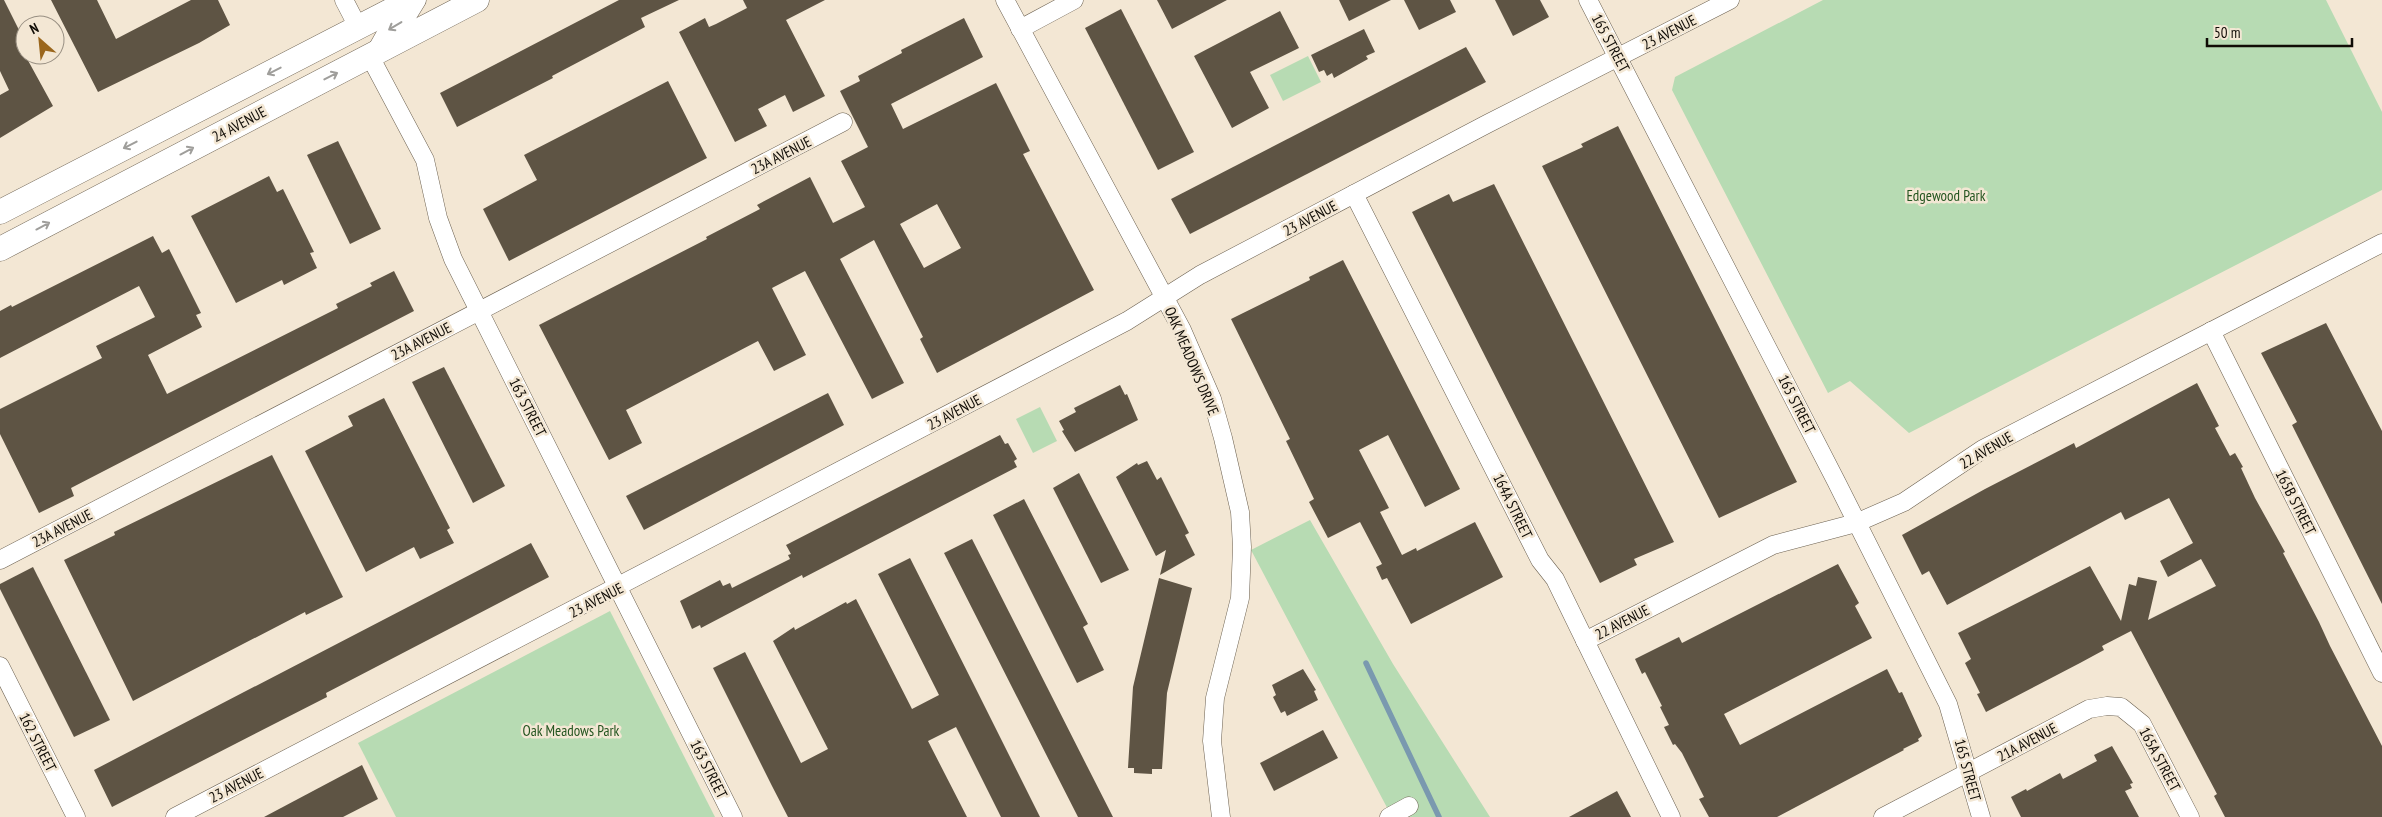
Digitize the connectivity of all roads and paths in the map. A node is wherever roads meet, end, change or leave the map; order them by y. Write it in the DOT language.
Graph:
graph roads {
  1 [pos="344,0"];
  2 [pos="411,0"];
  3 [pos="417,0"];
  4 [pos="477,0"];
  5 [pos="1005,0"];
  6 [pos="1074,0"];
  7 [pos="1588,0"];
  8 [pos="1730,0"];
  9 [pos="358,27"];
  10 [pos="1020,29"];
  11 [pos="375,53"];
  12 [pos="1619,58"];
  13 [pos="843,122"];
  14 [pos="1354,194"];
  15 [pos="0,212"];
  16 [pos="2382,243"];
  17 [pos="0,249"];
  18 [pos="1164,297"];
  19 [pos="480,311"];
  20 [pos="2211,331"];
  21 [pos="1856,523"];
  22 [pos="0,560"];
  23 [pos="618,588"];
  24 [pos="1585,640"];
  25 [pos="0,666"];
  26 [pos="2382,673"];
  27 [pos="2122,707"];
  28 [pos="1969,772"];
  29 [pos="1409,806"];
  30 [pos="76,817"];
  31 [pos="175,817"];
  32 [pos="734,817"];
  33 [pos="1221,817"];
  34 [pos="1389,817"];
  35 [pos="1672,817"];
  36 [pos="1883,817"];
  37 [pos="1981,817"];
  38 [pos="2190,817"];
  1 -- 9 [label="street"];
  2 -- 9 [label="main road, 24 AVENUE"];
  3 -- 11 [label="street, one-way"];
  4 -- 11 [label="main road, 24 AVENUE"];
  5 -- 10 [label="street, OAK MEADOWS DRIVE"];
  6 -- 10 [label="street"];
  7 -- 12 [label="street, 165 STREET"];
  8 -- 12 [label="street, 23 AVENUE"];
  9 -- 15 [label="main road, 24 AVENUE, one-way"];
  10 -- 18 [label="street, OAK MEADOWS DRIVE"];
  17 -- 11 [label="main road, 24 AVENUE, one-way"];
  11 -- 19 [label="street, 163 STREET"];
  12 -- 14 [label="street, 23 AVENUE"];
  12 -- 21 [label="street, 165 STREET"];
  13 -- 19 [label="street, 23A AVENUE"];
  14 -- 18 [label="street, 23 AVENUE"];
  14 -- 24 [label="street, 164A STREET"];
  16 -- 20 [label="street, 22 AVENUE"];
  18 -- 23 [label="street, 23 AVENUE"];
  18 -- 33 [label="street, OAK MEADOWS DRIVE"];
  19 -- 22 [label="street, 23A AVENUE"];
  19 -- 23 [label="street, 163 STREET"];
  20 -- 21 [label="street, 22 AVENUE"];
  20 -- 26 [label="street, 165B STREET"];
  21 -- 24 [label="street, 22 AVENUE"];
  21 -- 28 [label="street, 165 STREET"];
  23 -- 31 [label="street, 23 AVENUE"];
  23 -- 32 [label="street, 163 STREET"];
  24 -- 35 [label="street, 164A STREET"];
  25 -- 30 [label="street, 162 STREET"];
  27 -- 28 [label="street, 21A AVENUE"];
  27 -- 38 [label="street, 165A STREET"];
  28 -- 36 [label="street, 21A AVENUE"];
  28 -- 37 [label="street, 165 STREET"];
  29 -- 34 [label="street"];
}
